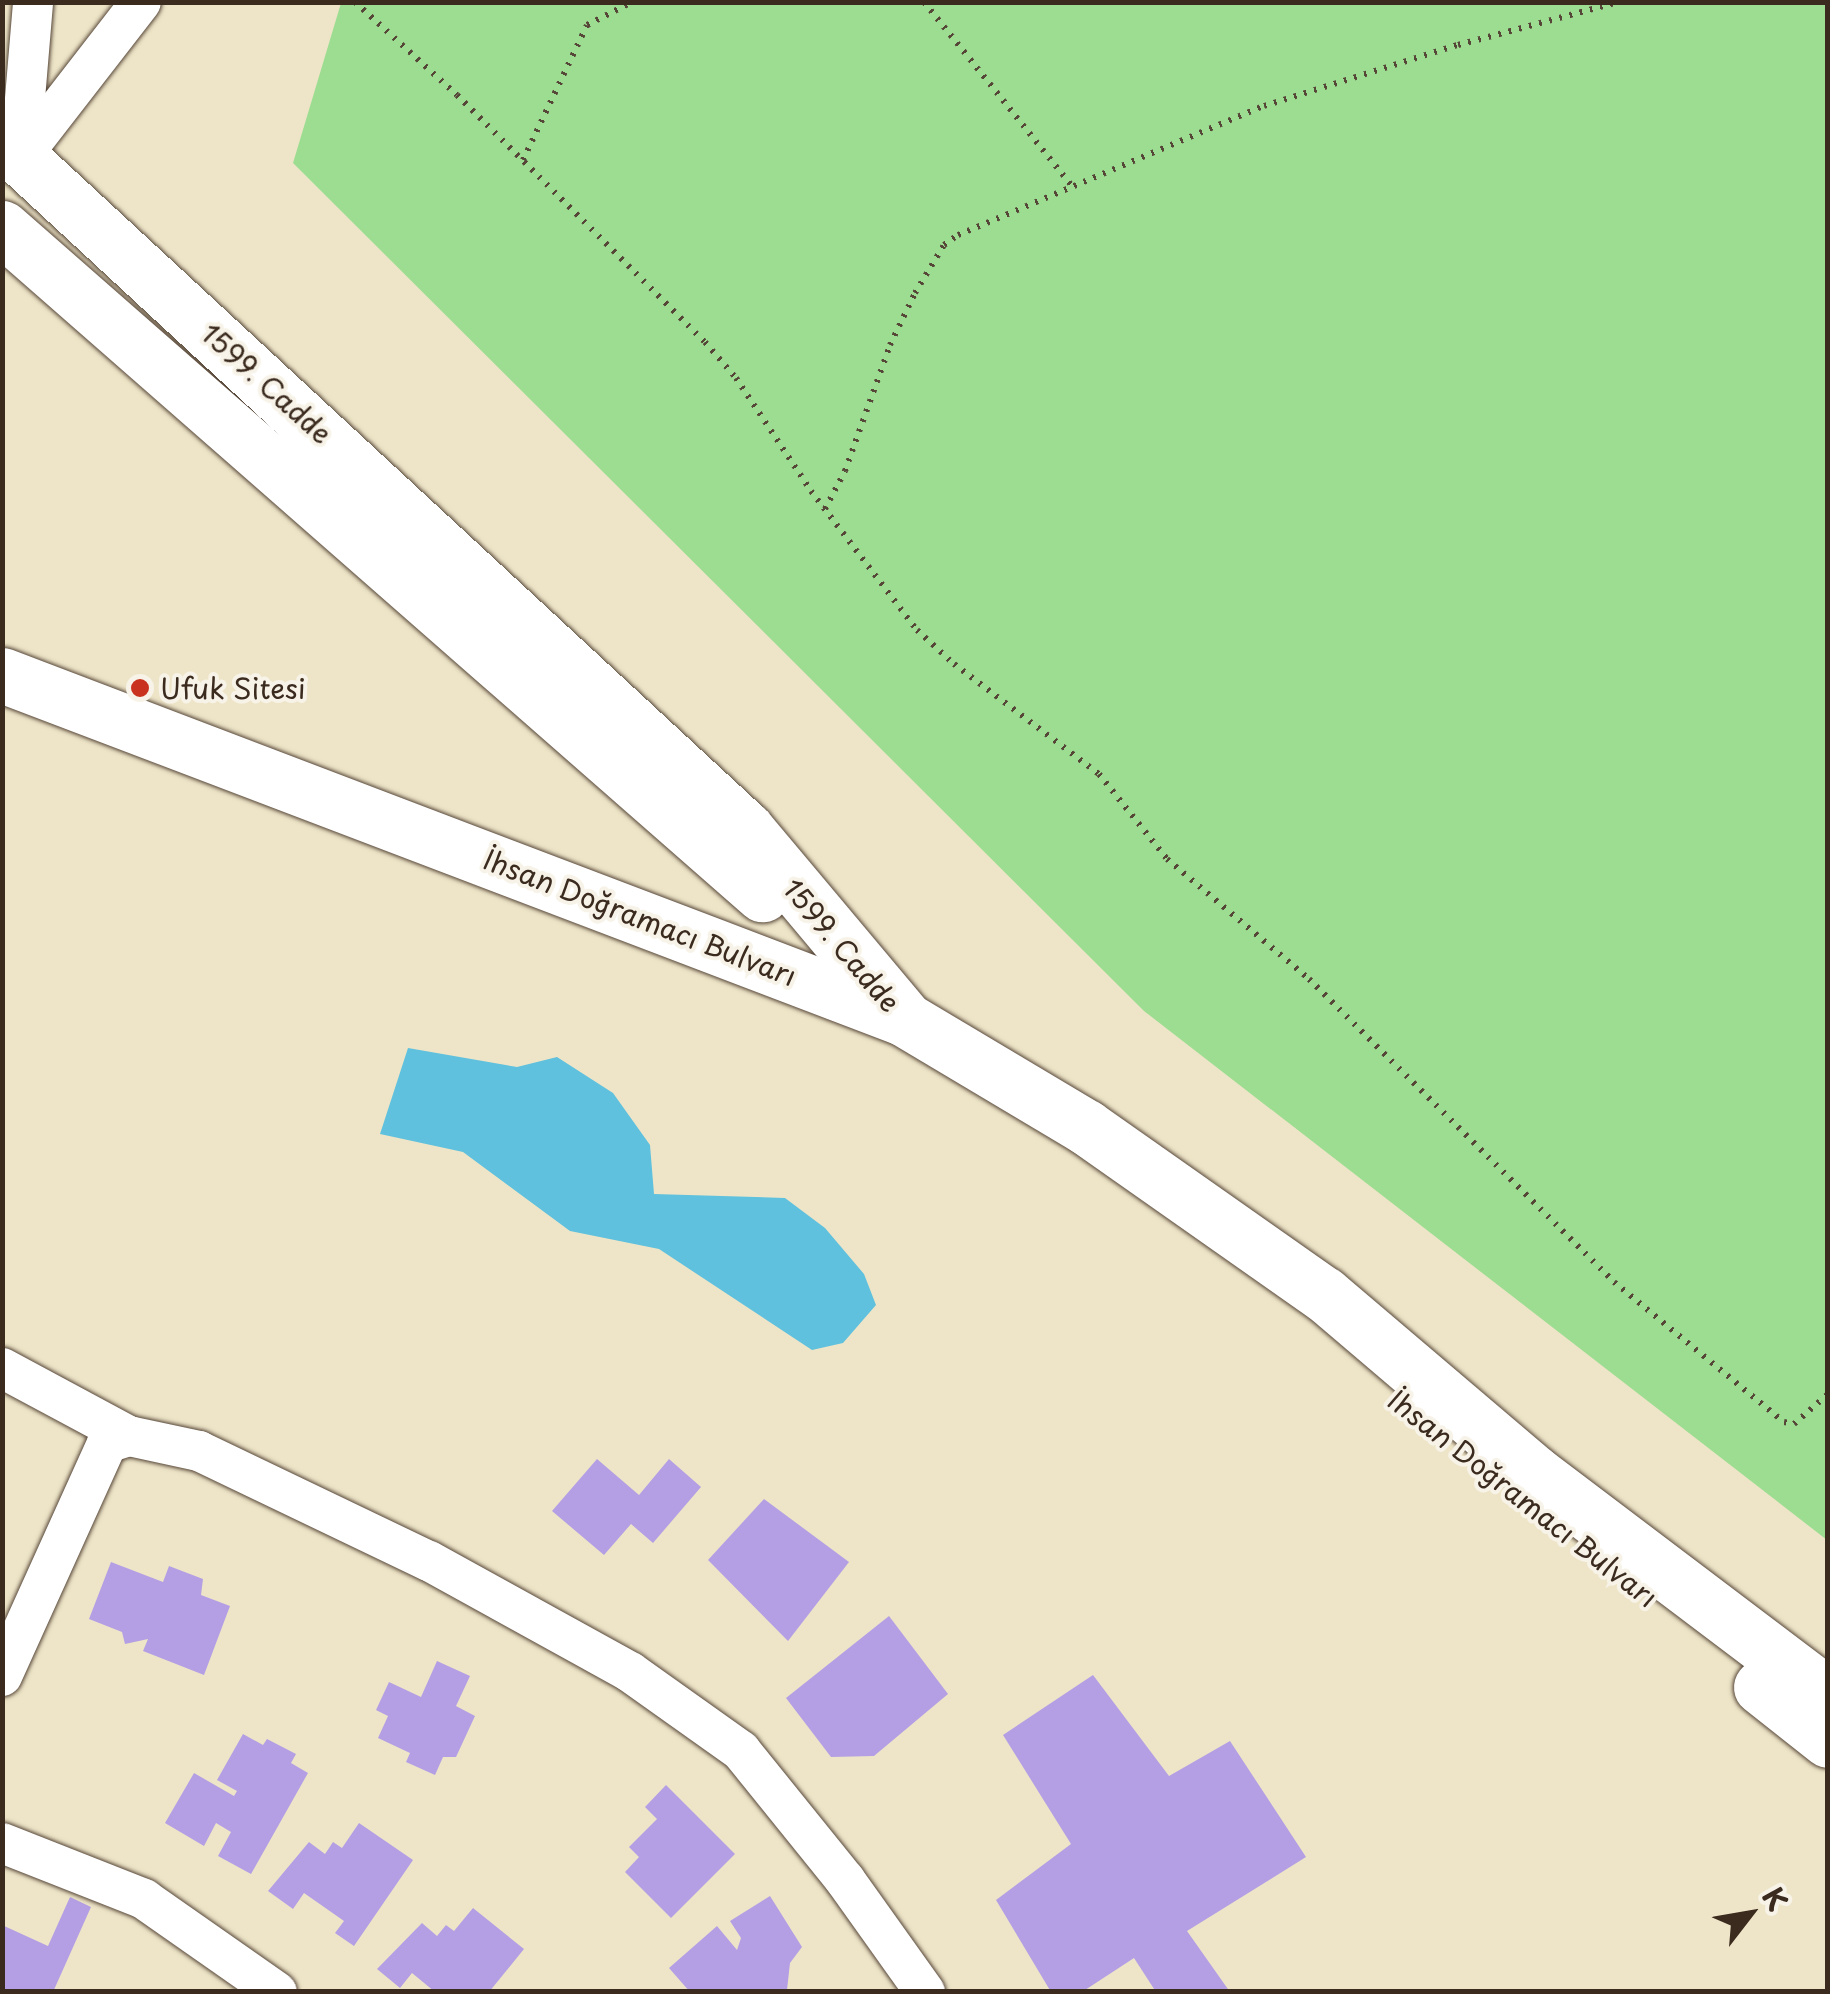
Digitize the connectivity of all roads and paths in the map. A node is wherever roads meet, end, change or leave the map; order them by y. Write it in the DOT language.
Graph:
graph roads {
  1 [pos="33,2"];
  2 [pos="141,2"];
  3 [pos="354,2"];
  4 [pos="632,2"];
  5 [pos="924,2"];
  6 [pos="1619,2"];
  7 [pos="523,160"];
  8 [pos="8,167"];
  9 [pos="1072,186"];
  10 [pos="2,228"];
  11 [pos="825,509"];
  12 [pos="2,674"];
  13 [pos="904,1018"];
  14 [pos="1239,1235"];
  15 [pos="2,1368"];
  16 [pos="1828,1394"];
  17 [pos="130,1436"];
  18 [pos="2,1676"];
  19 [pos="1828,1695"];
  20 [pos="1828,1740"];
  21 [pos="2,1844"];
  22 [pos="278,1992"];
  23 [pos="925,1992"];
  1 -- 8 [label="street"];
  2 -- 8 [label="street"];
  3 -- 7 [label="path"];
  4 -- 7 [label="path"];
  5 -- 9 [label="path"];
  6 -- 9 [label="path"];
  7 -- 11 [label="path"];
  8 -- 13 [label="street, 1599. Cadde"];
  9 -- 11 [label="path"];
  10 -- 13 [label="street, 1599. Cadde"];
  11 -- 16 [label="path"];
  12 -- 13 [label="street, İhsan Doğramacı Bulvarı"];
  13 -- 14 [label="street, İhsan Doğramacı Bulvarı"];
  14 -- 19 [label="street, İhsan Doğramacı Bulvarı"];
  14 -- 20 [label="street, İhsan Doğramacı Bulvarı"];
  15 -- 17 [label="street"];
  17 -- 18 [label="street"];
  17 -- 23 [label="street"];
  21 -- 22 [label="street"];
}
